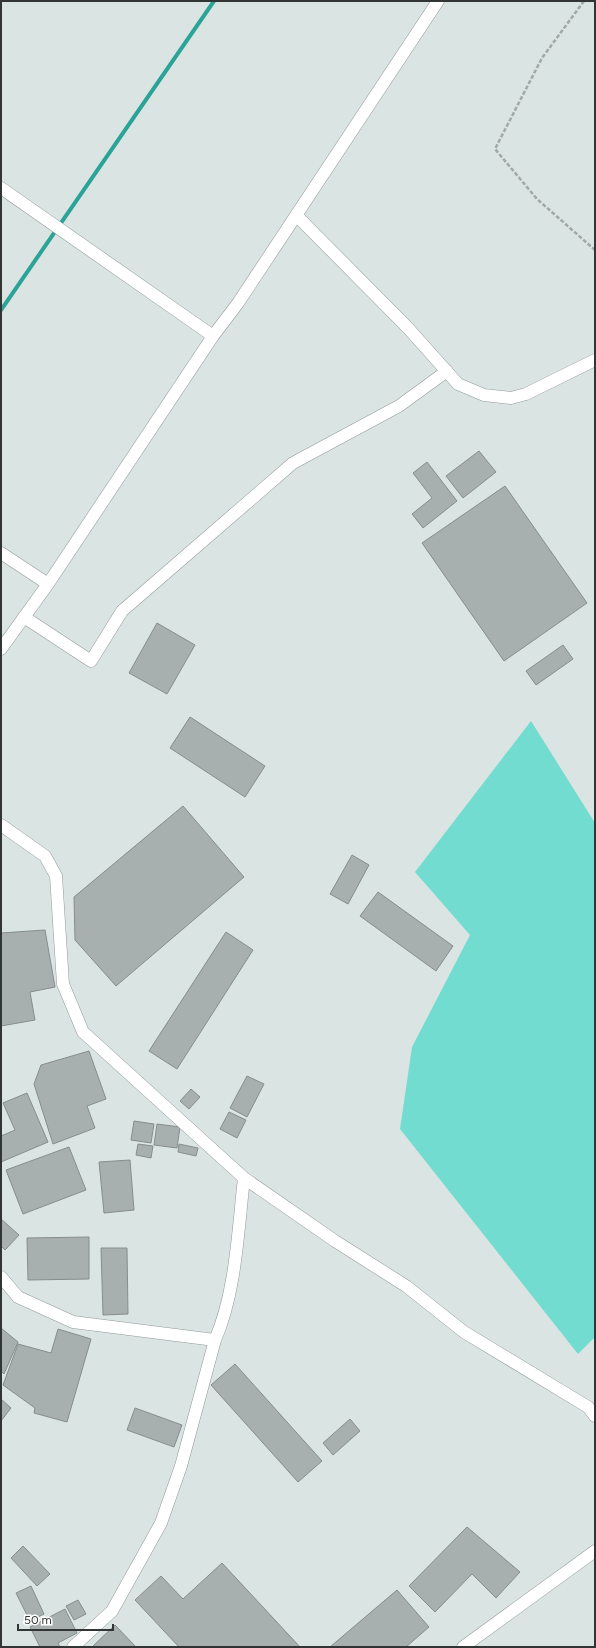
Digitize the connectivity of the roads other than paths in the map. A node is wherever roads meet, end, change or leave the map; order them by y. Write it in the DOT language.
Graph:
graph roads {
  1 [pos="438,1"];
  2 [pos="1,188"];
  3 [pos="296,215"];
  4 [pos="213,336"];
  5 [pos="595,360"];
  6 [pos="447,371"];
  7 [pos="1,553"];
  8 [pos="48,584"];
  9 [pos="24,617"];
  10 [pos="1,649"];
  11 [pos="1,825"];
  12 [pos="244,1178"];
  13 [pos="1,1277"];
  14 [pos="214,1340"];
  15 [pos="595,1416"];
  16 [pos="595,1551"];
  17 [pos="73,1647"];
  18 [pos="463,1647"];
  1 -- 3 [label="street"];
  2 -- 4 [label="street"];
  3 -- 4 [label="street"];
  3 -- 6 [label="street"];
  4 -- 8 [label="street"];
  5 -- 6 [label="street"];
  6 -- 9 [label="street"];
  7 -- 8 [label="street"];
  8 -- 9 [label="street"];
  9 -- 10 [label="street"];
  11 -- 12 [label="street"];
  12 -- 14 [label="street"];
  12 -- 15 [label="street"];
  13 -- 14 [label="street"];
  14 -- 17 [label="street"];
  16 -- 18 [label="street"];
}
